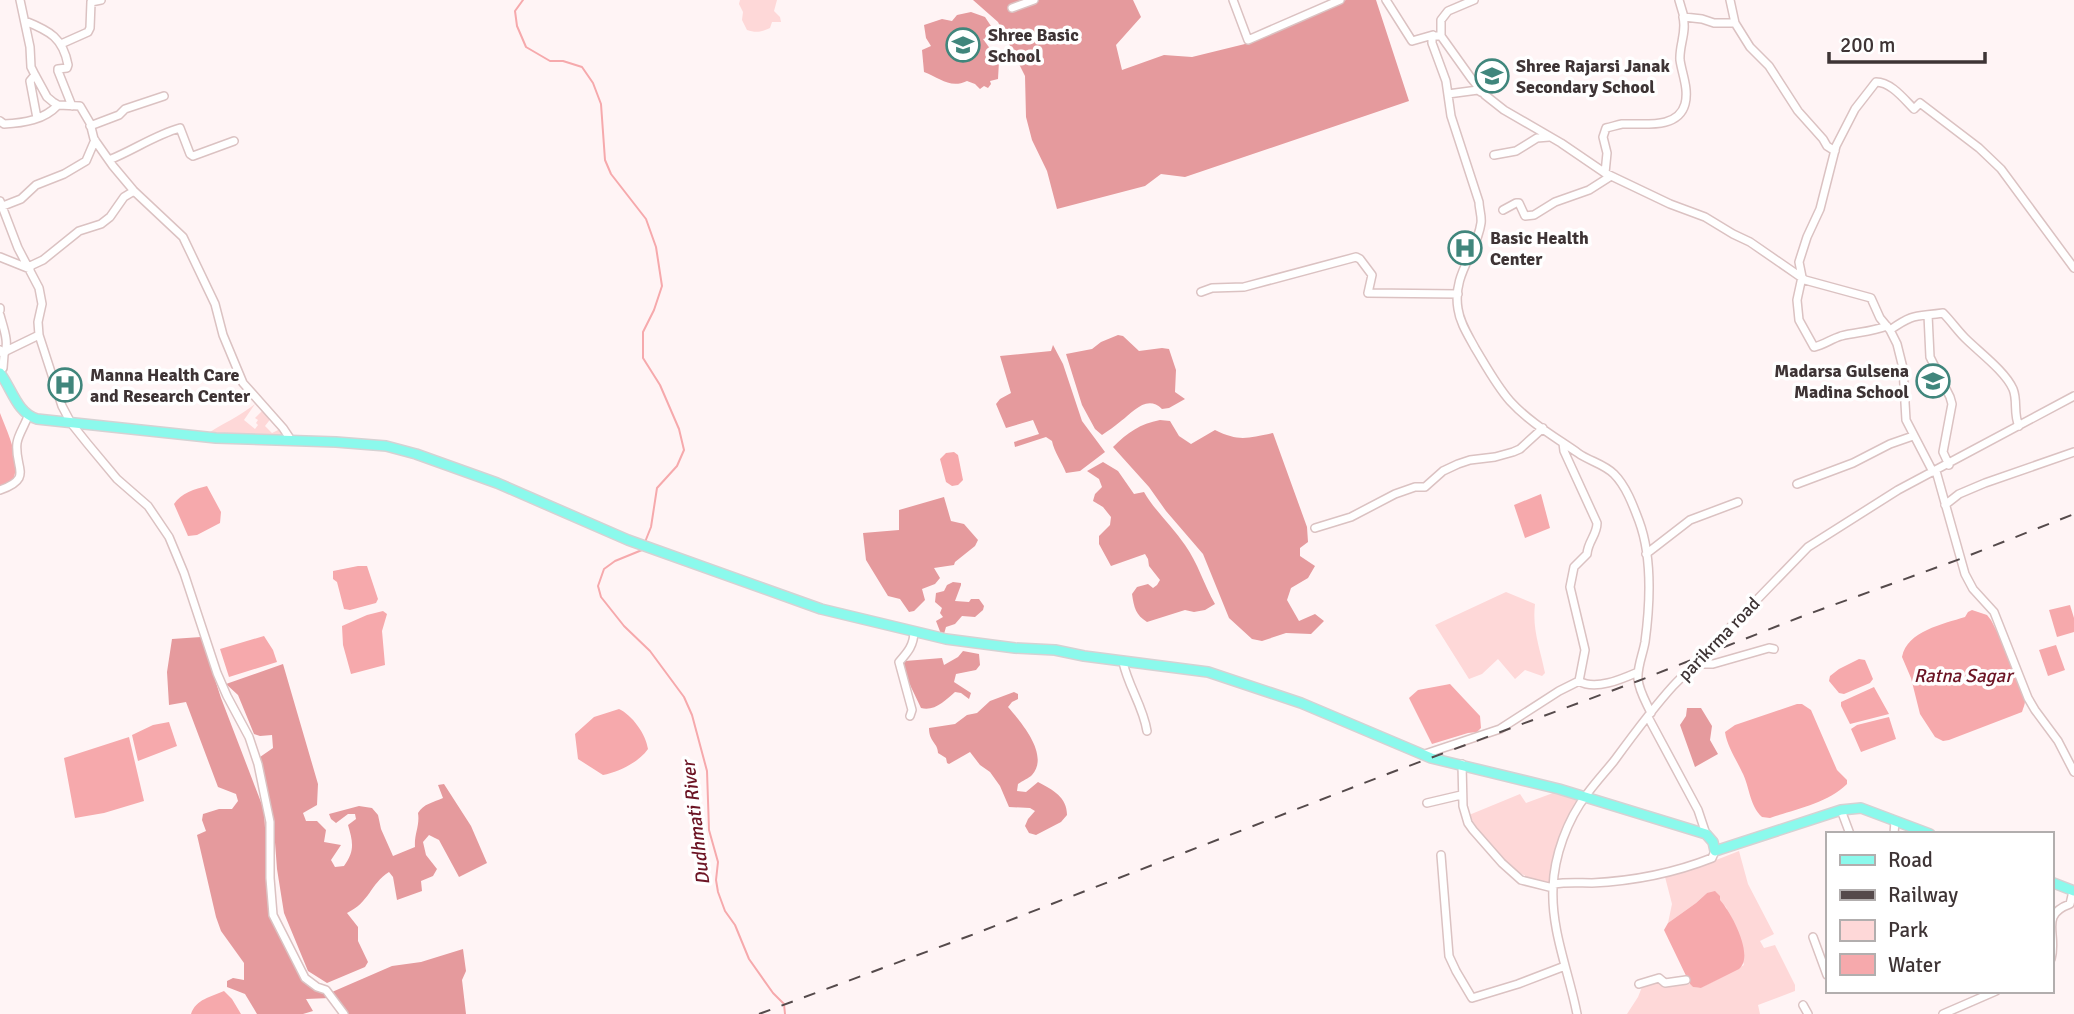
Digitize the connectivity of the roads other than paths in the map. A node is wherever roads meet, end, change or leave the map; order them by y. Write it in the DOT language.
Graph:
graph roads {
  1 [pos="20,0"];
  2 [pos="101,0"];
  3 [pos="1034,0"];
  4 [pos="1233,0"];
  5 [pos="1340,0"];
  6 [pos="1385,0"];
  7 [pos="1475,0"];
  8 [pos="1679,0"];
  9 [pos="1730,0"];
  10 [pos="1012,8"];
  11 [pos="1683,17"];
  12 [pos="25,21"];
  13 [pos="1735,23"];
  14 [pos="1437,35"];
  15 [pos="61,44"];
  16 [pos="34,75"];
  17 [pos="1448,94"];
  18 [pos="1485,95"];
  19 [pos="163,96"];
  20 [pos="58,105"];
  21 [pos="72,106"];
  22 [pos="37,118"];
  23 [pos="0,121"];
  24 [pos="90,126"];
  25 [pos="1550,137"];
  26 [pos="95,140"];
  27 [pos="234,141"];
  28 [pos="1835,151"];
  29 [pos="1494,155"];
  30 [pos="110,160"];
  31 [pos="1608,175"];
  32 [pos="134,191"];
  33 [pos="1,203"];
  34 [pos="1503,210"];
  35 [pos="0,257"];
  36 [pos="29,268"];
  37 [pos="2074,268"];
  38 [pos="1802,277"];
  39 [pos="1201,292"];
  40 [pos="1458,294"];
  41 [pos="0,311"];
  42 [pos="1928,315"];
  43 [pos="1888,328"];
  44 [pos="39,335"];
  45 [pos="3,352"];
  46 [pos="0,371"];
  47 [pos="2074,396"];
  48 [pos="28,416"];
  49 [pos="71,423"];
  50 [pos="2019,426"];
  51 [pos="1543,428"];
  52 [pos="1913,436"];
  53 [pos="289,440"];
  54 [pos="1563,443"];
  55 [pos="2074,452"];
  56 [pos="1949,465"];
  57 [pos="1934,471"];
  58 [pos="1797,484"];
  59 [pos="0,490"];
  60 [pos="1738,502"];
  61 [pos="1945,505"];
  62 [pos="1315,528"];
  63 [pos="1646,554"];
  64 [pos="914,631"];
  65 [pos="1774,649"];
  66 [pos="1702,660"];
  67 [pos="1123,662"];
  68 [pos="1638,672"];
  69 [pos="1579,681"];
  70 [pos="1649,715"];
  71 [pos="910,716"];
  72 [pos="1147,731"];
  73 [pos="1425,754"];
  74 [pos="1462,764"];
  75 [pos="2074,772"];
  76 [pos="1461,795"];
  77 [pos="1585,796"];
  78 [pos="1427,803"];
  79 [pos="1840,810"];
  80 [pos="1895,821"];
  81 [pos="1916,831"];
  82 [pos="1849,832"];
  83 [pos="1894,832"];
  84 [pos="1706,834"];
  85 [pos="1715,851"];
  86 [pos="1441,855"];
  87 [pos="2053,882"];
  88 [pos="1553,886"];
  89 [pos="2074,891"];
  90 [pos="2053,913"];
  91 [pos="1813,937"];
  92 [pos="1565,966"];
  93 [pos="1826,972"];
  94 [pos="1686,980"];
  95 [pos="1639,984"];
  96 [pos="1991,993"];
  97 [pos="1803,1005"];
  98 [pos="344,1014"];
  99 [pos="1577,1014"];
  100 [pos="1808,1014"];
  101 [pos="1943,1014"];
  1 -- 12 [label="street"];
  2 -- 15 [label="street"];
  3 -- 10 [label="street"];
  4 -- 5 [label="street"];
  6 -- 14 [label="street"];
  7 -- 14 [label="street"];
  8 -- 11 [label="street"];
  9 -- 13 [label="street"];
  11 -- 13 [label="street"];
  11 -- 31 [label="street"];
  12 -- 15 [label="street"];
  12 -- 16 [label="street"];
  13 -- 28 [label="street"];
  14 -- 17 [label="street"];
  14 -- 18 [label="street"];
  15 -- 21 [label="street"];
  16 -- 20 [label="street"];
  16 -- 22 [label="street"];
  17 -- 18 [label="street"];
  17 -- 40 [label="street"];
  18 -- 25 [label="street"];
  19 -- 24 [label="street"];
  20 -- 21 [label="street"];
  20 -- 22 [label="street"];
  21 -- 24 [label="street"];
  22 -- 23 [label="street"];
  24 -- 26 [label="street"];
  25 -- 29 [label="street"];
  25 -- 31 [label="street"];
  26 -- 30 [label="street"];
  26 -- 33 [label="street"];
  27 -- 30 [label="street"];
  28 -- 37 [label="street"];
  28 -- 38 [label="street"];
  30 -- 32 [label="street"];
  31 -- 34 [label="street"];
  31 -- 38 [label="street"];
  32 -- 36 [label="street"];
  32 -- 53 [label="street"];
  33 -- 36 [label="street"];
  35 -- 36 [label="street"];
  36 -- 44 [label="street"];
  38 -- 43 [label="street"];
  38 -- 43 [label="street"];
  39 -- 40 [label="street"];
  40 -- 51 [label="street"];
  41 -- 45 [label="street"];
  42 -- 43 [label="street"];
  42 -- 50 [label="street"];
  42 -- 56 [label="street"];
  43 -- 52 [label="street"];
  44 -- 45 [label="street"];
  44 -- 49 [label="street"];
  45 -- 46 [label="street"];
  46 -- 48 [label="main road"];
  47 -- 50 [label="street, parikrma road"];
  48 -- 49 [label="main road"];
  48 -- 59 [label="street"];
  49 -- 53 [label="main road"];
  49 -- 98 [label="street"];
  50 -- 56 [label="street, parikrma road"];
  51 -- 54 [label="street"];
  51 -- 62 [label="street"];
  52 -- 57 [label="street"];
  52 -- 58 [label="street"];
  53 -- 64 [label="main road"];
  54 -- 63 [label="street"];
  54 -- 69 [label="street"];
  55 -- 61 [label="street"];
  56 -- 57 [label="street, parikrma road"];
  57 -- 61 [label="street"];
  57 -- 66 [label="street, parikrma road"];
  60 -- 63 [label="street"];
  61 -- 75 [label="street"];
  63 -- 68 [label="street"];
  64 -- 67 [label="main road"];
  64 -- 71 [label="street"];
  65 -- 66 [label="street"];
  66 -- 70 [label="street, parikrma road"];
  67 -- 72 [label="street"];
  67 -- 73 [label="main road"];
  68 -- 69 [label="street"];
  68 -- 70 [label="street"];
  69 -- 73 [label="street"];
  70 -- 77 [label="street, parikrma road"];
  70 -- 84 [label="street"];
  73 -- 74 [label="main road"];
  74 -- 76 [label="street"];
  74 -- 77 [label="main road"];
  76 -- 78 [label="street"];
  76 -- 88 [label="street"];
  77 -- 84 [label="main road"];
  77 -- 88 [label="street, parikrma road"];
  79 -- 80 [label="main road"];
  79 -- 82 [label="street"];
  79 -- 85 [label="main road"];
  80 -- 81 [label="main road"];
  80 -- 83 [label="street"];
  84 -- 85 [label="main road"];
  85 -- 88 [label="street"];
  86 -- 92 [label="street"];
  87 -- 89 [label="main road"];
  88 -- 92 [label="street, parikrma road"];
  89 -- 90 [label="street"];
  91 -- 93 [label="street"];
  92 -- 99 [label="street, parikrma road"];
  94 -- 95 [label="street"];
  96 -- 101 [label="street"];
  97 -- 100 [label="street"];
}
